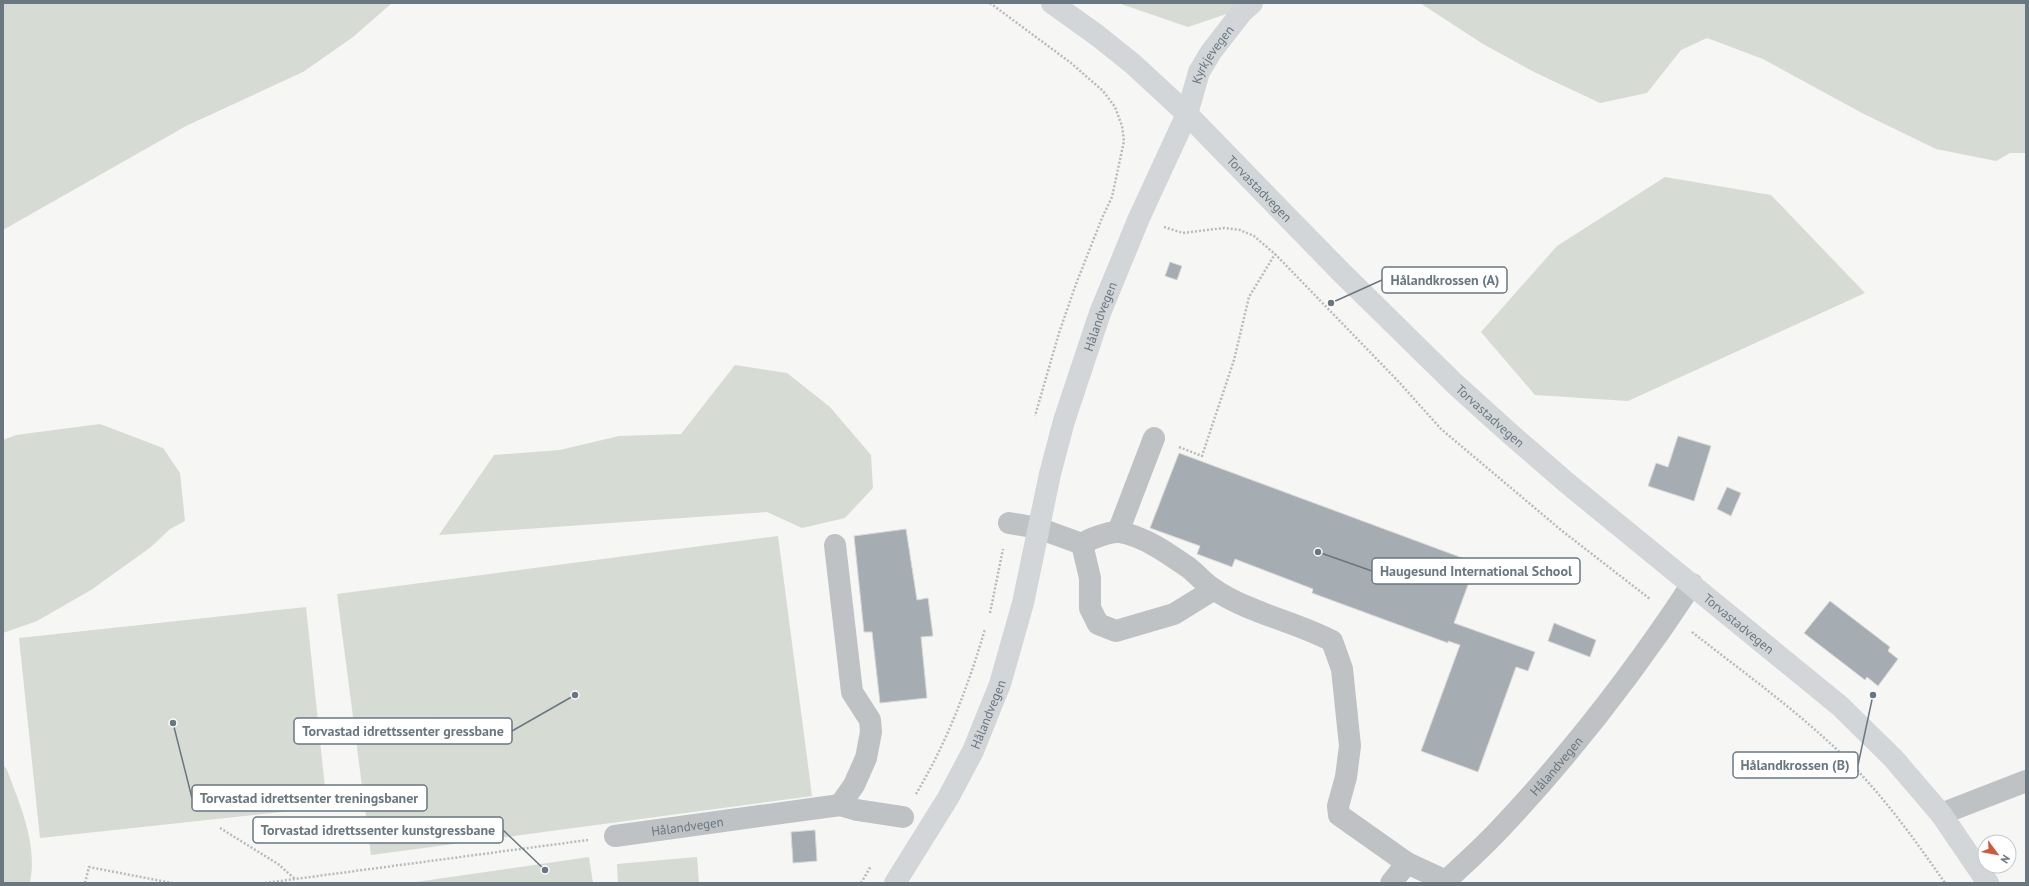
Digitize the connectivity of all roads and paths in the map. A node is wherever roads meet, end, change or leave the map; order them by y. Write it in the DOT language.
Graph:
graph roads {
  1 [pos="990,3"];
  2 [pos="1052,3"];
  3 [pos="1252,3"];
  4 [pos="1187,114"];
  5 [pos="1139,218"];
  6 [pos="1275,254"];
  7 [pos="1154,438"];
  8 [pos="1009,523"];
  9 [pos="1038,528"];
  10 [pos="1118,532"];
  11 [pos="835,544"];
  12 [pos="1082,544"];
  13 [pos="1692,584"];
  14 [pos="1212,588"];
  15 [pos="990,615"];
  16 [pos="1671,616"];
  17 [pos="987,623"];
  18 [pos="2026,781"];
  19 [pos="840,805"];
  20 [pos="1941,814"];
  21 [pos="903,817"];
  22 [pos="220,828"];
  23 [pos="615,836"];
  24 [pos="1407,863"];
  25 [pos="295,879"];
  26 [pos="85,883"];
  27 [pos="172,883"];
  28 [pos="265,883"];
  29 [pos="895,883"];
  30 [pos="1391,883"];
  31 [pos="1945,883"];
  32 [pos="1988,883"];
  1 -- 5 [label="path"];
  2 -- 4 [label="main road, Torvastadvegen"];
  3 -- 4 [label="main road, Kyrkjevegen"];
  4 -- 5 [label="main road, Hålandvegen"];
  4 -- 13 [label="main road, Torvastadvegen"];
  5 -- 6 [label="path"];
  5 -- 9 [label="main road, Hålandvegen"];
  6 -- 7 [label="path"];
  6 -- 16 [label="path"];
  7 -- 10 [label="lane"];
  8 -- 9 [label="lane"];
  8 -- 15 [label="path"];
  9 -- 12 [label="lane"];
  9 -- 29 [label="main road, Hålandvegen"];
  10 -- 12 [label="lane"];
  10 -- 14 [label="lane"];
  11 -- 19 [label="lane"];
  12 -- 14 [label="lane"];
  13 -- 16 [label="lane, Hålandvegen"];
  13 -- 20 [label="main road, Torvastadvegen"];
  14 -- 24 [label="lane"];
  16 -- 24 [label="lane, Hålandvegen"];
  16 -- 31 [label="path"];
  17 -- 21 [label="path"];
  18 -- 20 [label="lane"];
  19 -- 21 [label="lane, Hålandvegen"];
  19 -- 23 [label="lane, Hålandvegen"];
  20 -- 32 [label="main road, Torvastadvegen"];
  22 -- 25 [label="path"];
  23 -- 25 [label="path"];
  24 -- 30 [label="lane"];
  25 -- 28 [label="path"];
  26 -- 27 [label="path"];
}
